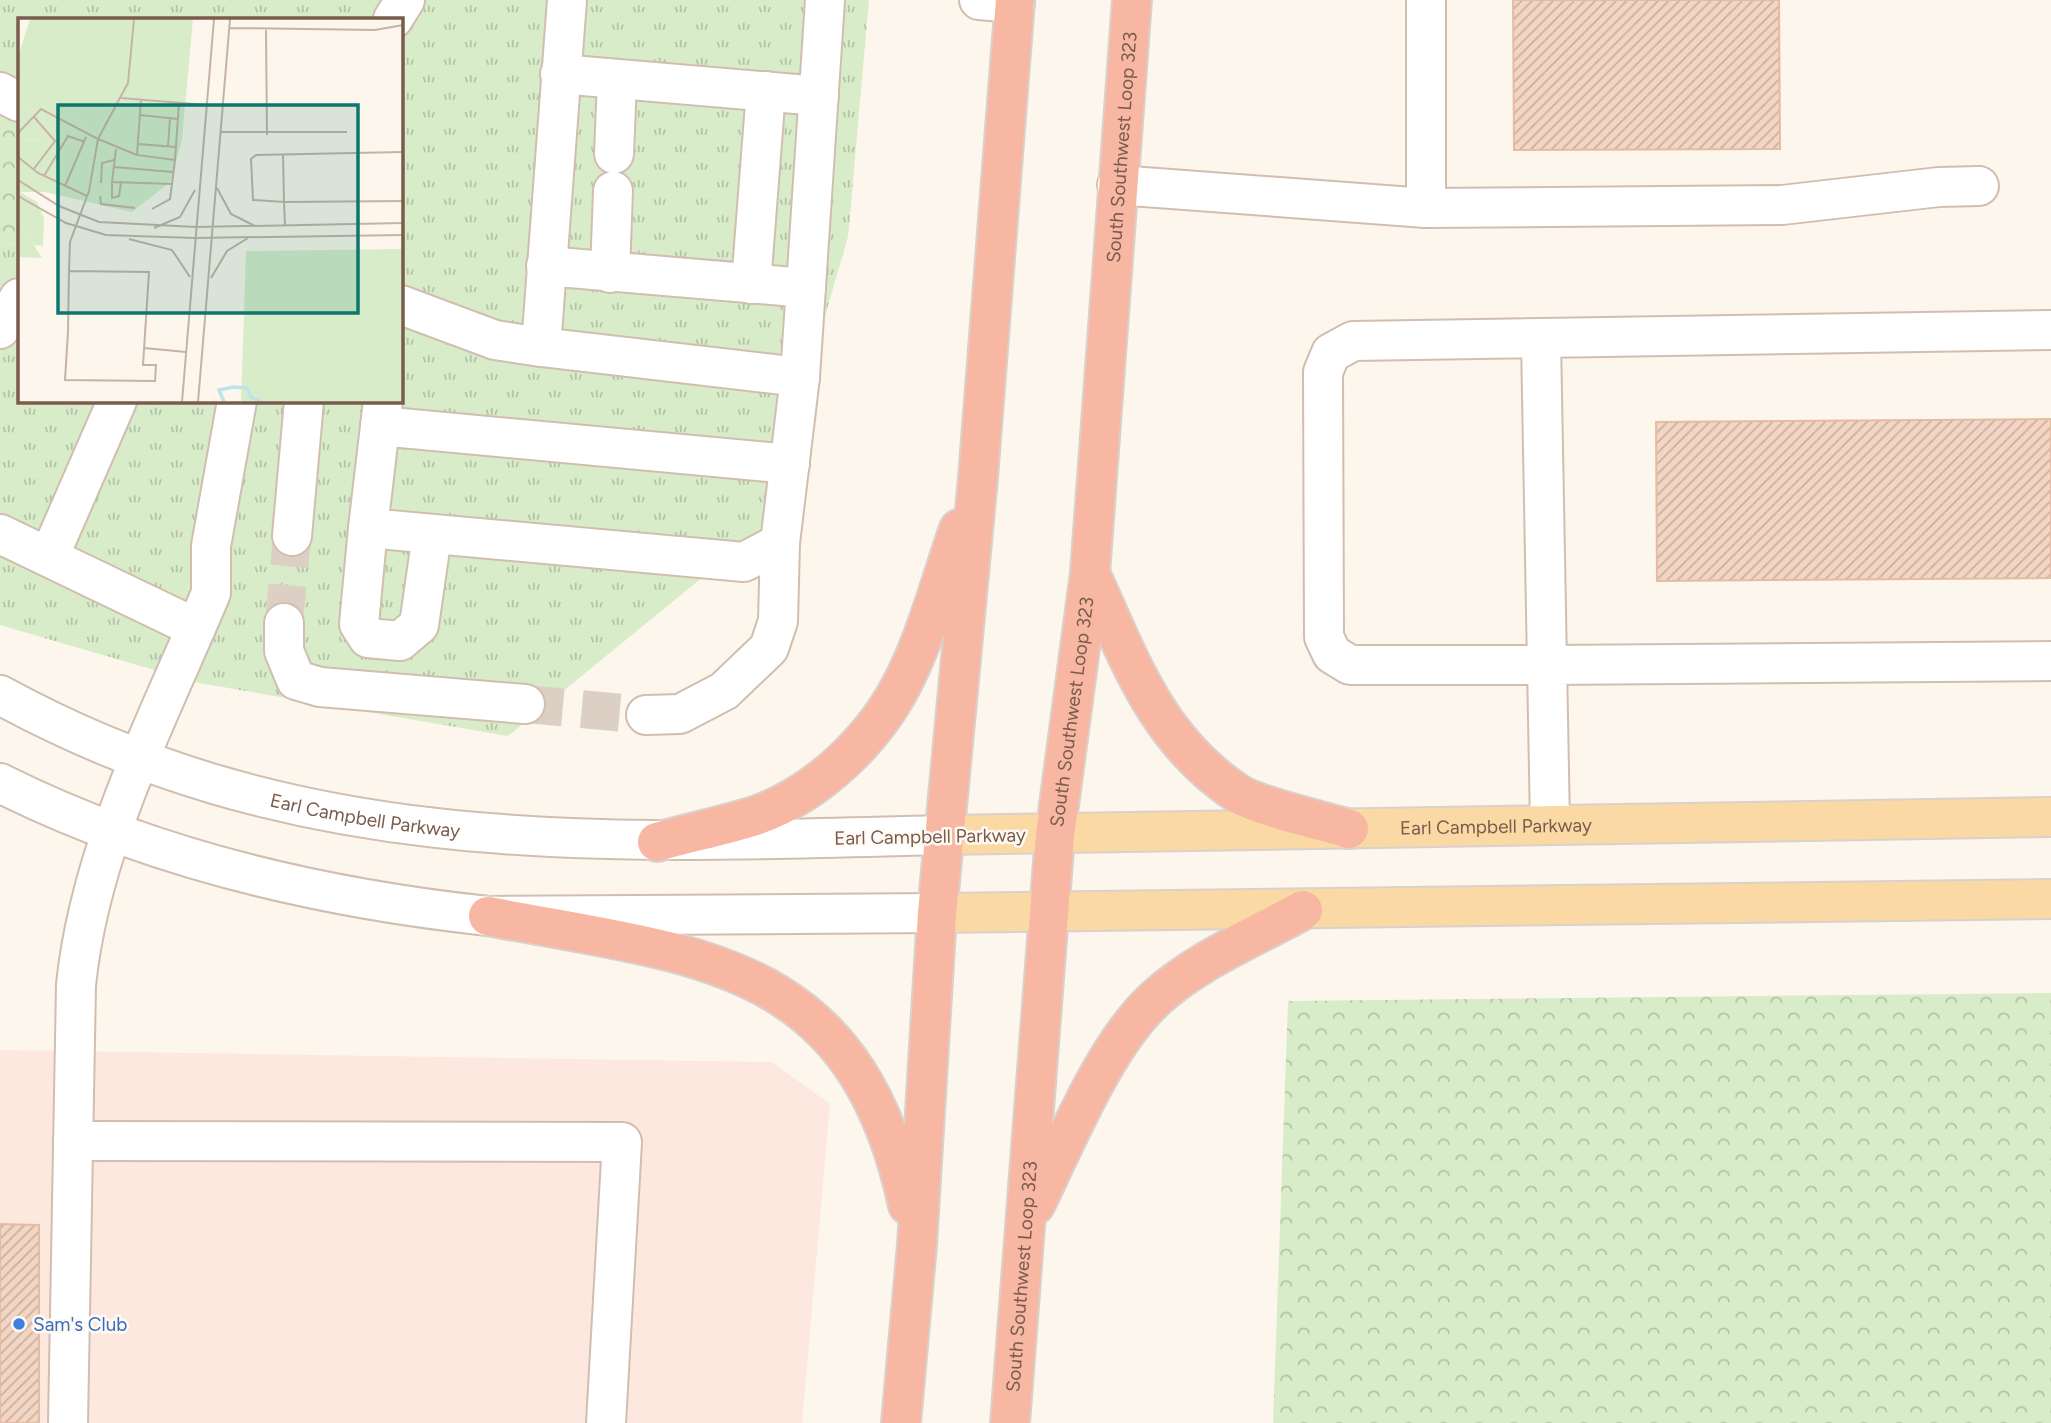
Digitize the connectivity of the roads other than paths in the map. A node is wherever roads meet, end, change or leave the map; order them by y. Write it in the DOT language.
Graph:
graph roads {
  1 [pos="405,0"];
  2 [pos="567,0"];
  3 [pos="825,0"];
  4 [pos="1132,0"];
  5 [pos="1426,0"];
  6 [pos="1003,1"];
  7 [pos="394,18"];
  8 [pos="560,75"];
  9 [pos="617,80"];
  10 [pos="766,91"];
  11 [pos="0,92"];
  12 [pos="819,96"];
  13 [pos="18,101"];
  14 [pos="614,154"];
  15 [pos="1117,185"];
  16 [pos="1979,186"];
  17 [pos="613,191"];
  18 [pos="1426,208"];
  19 [pos="547,266"];
  20 [pos="610,272"];
  21 [pos="751,284"];
  22 [pos="806,288"];
  23 [pos="18,300"];
  24 [pos="402,305"];
  25 [pos="0,329"];
  26 [pos="2051,330"];
  27 [pos="1541,340"];
  28 [pos="541,347"];
  29 [pos="800,377"];
  30 [pos="117,402"];
  31 [pos="237,402"];
  32 [pos="304,402"];
  33 [pos="381,413"];
  34 [pos="789,464"];
  35 [pos="978,478"];
  36 [pos="368,528"];
  37 [pos="0,534"];
  38 [pos="432,535"];
  39 [pos="292,536"];
  40 [pos="780,543"];
  41 [pos="50,557"];
  42 [pos="1090,573"];
  43 [pos="284,623"];
  44 [pos="196,628"];
  45 [pos="2051,661"];
  46 [pos="1547,665"];
  47 [pos="0,695"];
  48 [pos="525,704"];
  49 [pos="646,715"];
  50 [pos="142,758"];
  51 [pos="0,783"];
  52 [pos="2051,817"];
  53 [pos="1550,824"];
  54 [pos="1349,829"];
  55 [pos="113,833"];
  56 [pos="945,835"];
  57 [pos="1055,835"];
  58 [pos="657,842"];
  59 [pos="2051,899"];
  60 [pos="1050,911"];
  61 [pos="1303,911"];
  62 [pos="937,913"];
  63 [pos="488,916"];
  64 [pos="73,1141"];
  65 [pos="1027,1222"];
  66 [pos="917,1245"];
  67 [pos="68,1423"];
  68 [pos="606,1423"];
  69 [pos="901,1423"];
  70 [pos="1010,1423"];
  1 -- 7 [label="street"];
  2 -- 8 [label="street"];
  3 -- 12 [label="street"];
  4 -- 15 [label="highway, South Southwest Loop 323"];
  5 -- 18 [label="street"];
  6 -- 35 [label="highway"];
  8 -- 9 [label="street"];
  8 -- 19 [label="street"];
  9 -- 10 [label="street"];
  9 -- 14 [label="street"];
  10 -- 12 [label="street"];
  10 -- 21 [label="street"];
  11 -- 13 [label="street"];
  12 -- 22 [label="street"];
  15 -- 18 [label="street"];
  15 -- 42 [label="highway, South Southwest Loop 323"];
  16 -- 18 [label="street"];
  17 -- 20 [label="street"];
  19 -- 20 [label="street"];
  19 -- 28 [label="street"];
  20 -- 21 [label="street"];
  21 -- 22 [label="street"];
  22 -- 29 [label="street"];
  23 -- 25 [label="street"];
  24 -- 28 [label="street"];
  26 -- 27 [label="street"];
  27 -- 46 [label="street"];
  27 -- 46 [label="street"];
  28 -- 29 [label="street"];
  29 -- 34 [label="street"];
  30 -- 41 [label="street"];
  31 -- 44 [label="street"];
  32 -- 39 [label="street"];
  33 -- 34 [label="street"];
  33 -- 36 [label="street"];
  34 -- 40 [label="street"];
  35 -- 56 [label="highway"];
  35 -- 58 [label="highway"];
  36 -- 38 [label="street"];
  36 -- 38 [label="street"];
  37 -- 41 [label="street"];
  38 -- 40 [label="street"];
  40 -- 49 [label="street"];
  41 -- 44 [label="street"];
  42 -- 54 [label="highway"];
  42 -- 57 [label="highway, South Southwest Loop 323"];
  43 -- 48 [label="street"];
  44 -- 50 [label="street"];
  45 -- 46 [label="street"];
  46 -- 53 [label="street"];
  47 -- 50 [label="street, Earl Campbell Parkway"];
  50 -- 55 [label="street"];
  50 -- 58 [label="street, Earl Campbell Parkway"];
  51 -- 55 [label="street"];
  52 -- 53 [label="main road, Earl Campbell Parkway"];
  53 -- 54 [label="main road, Earl Campbell Parkway"];
  54 -- 57 [label="main road, Earl Campbell Parkway"];
  55 -- 63 [label="street"];
  55 -- 64 [label="street"];
  56 -- 57 [label="main road, Earl Campbell Parkway"];
  56 -- 58 [label="street, Earl Campbell Parkway"];
  56 -- 62 [label="highway"];
  57 -- 60 [label="highway, South Southwest Loop 323"];
  59 -- 61 [label="main road"];
  60 -- 61 [label="main road"];
  60 -- 62 [label="main road"];
  60 -- 65 [label="highway, South Southwest Loop 323"];
  61 -- 65 [label="highway"];
  62 -- 63 [label="street"];
  62 -- 66 [label="highway"];
  63 -- 66 [label="highway"];
  64 -- 67 [label="street"];
  64 -- 68 [label="street"];
  65 -- 70 [label="highway, South Southwest Loop 323"];
  66 -- 69 [label="highway"];
}
